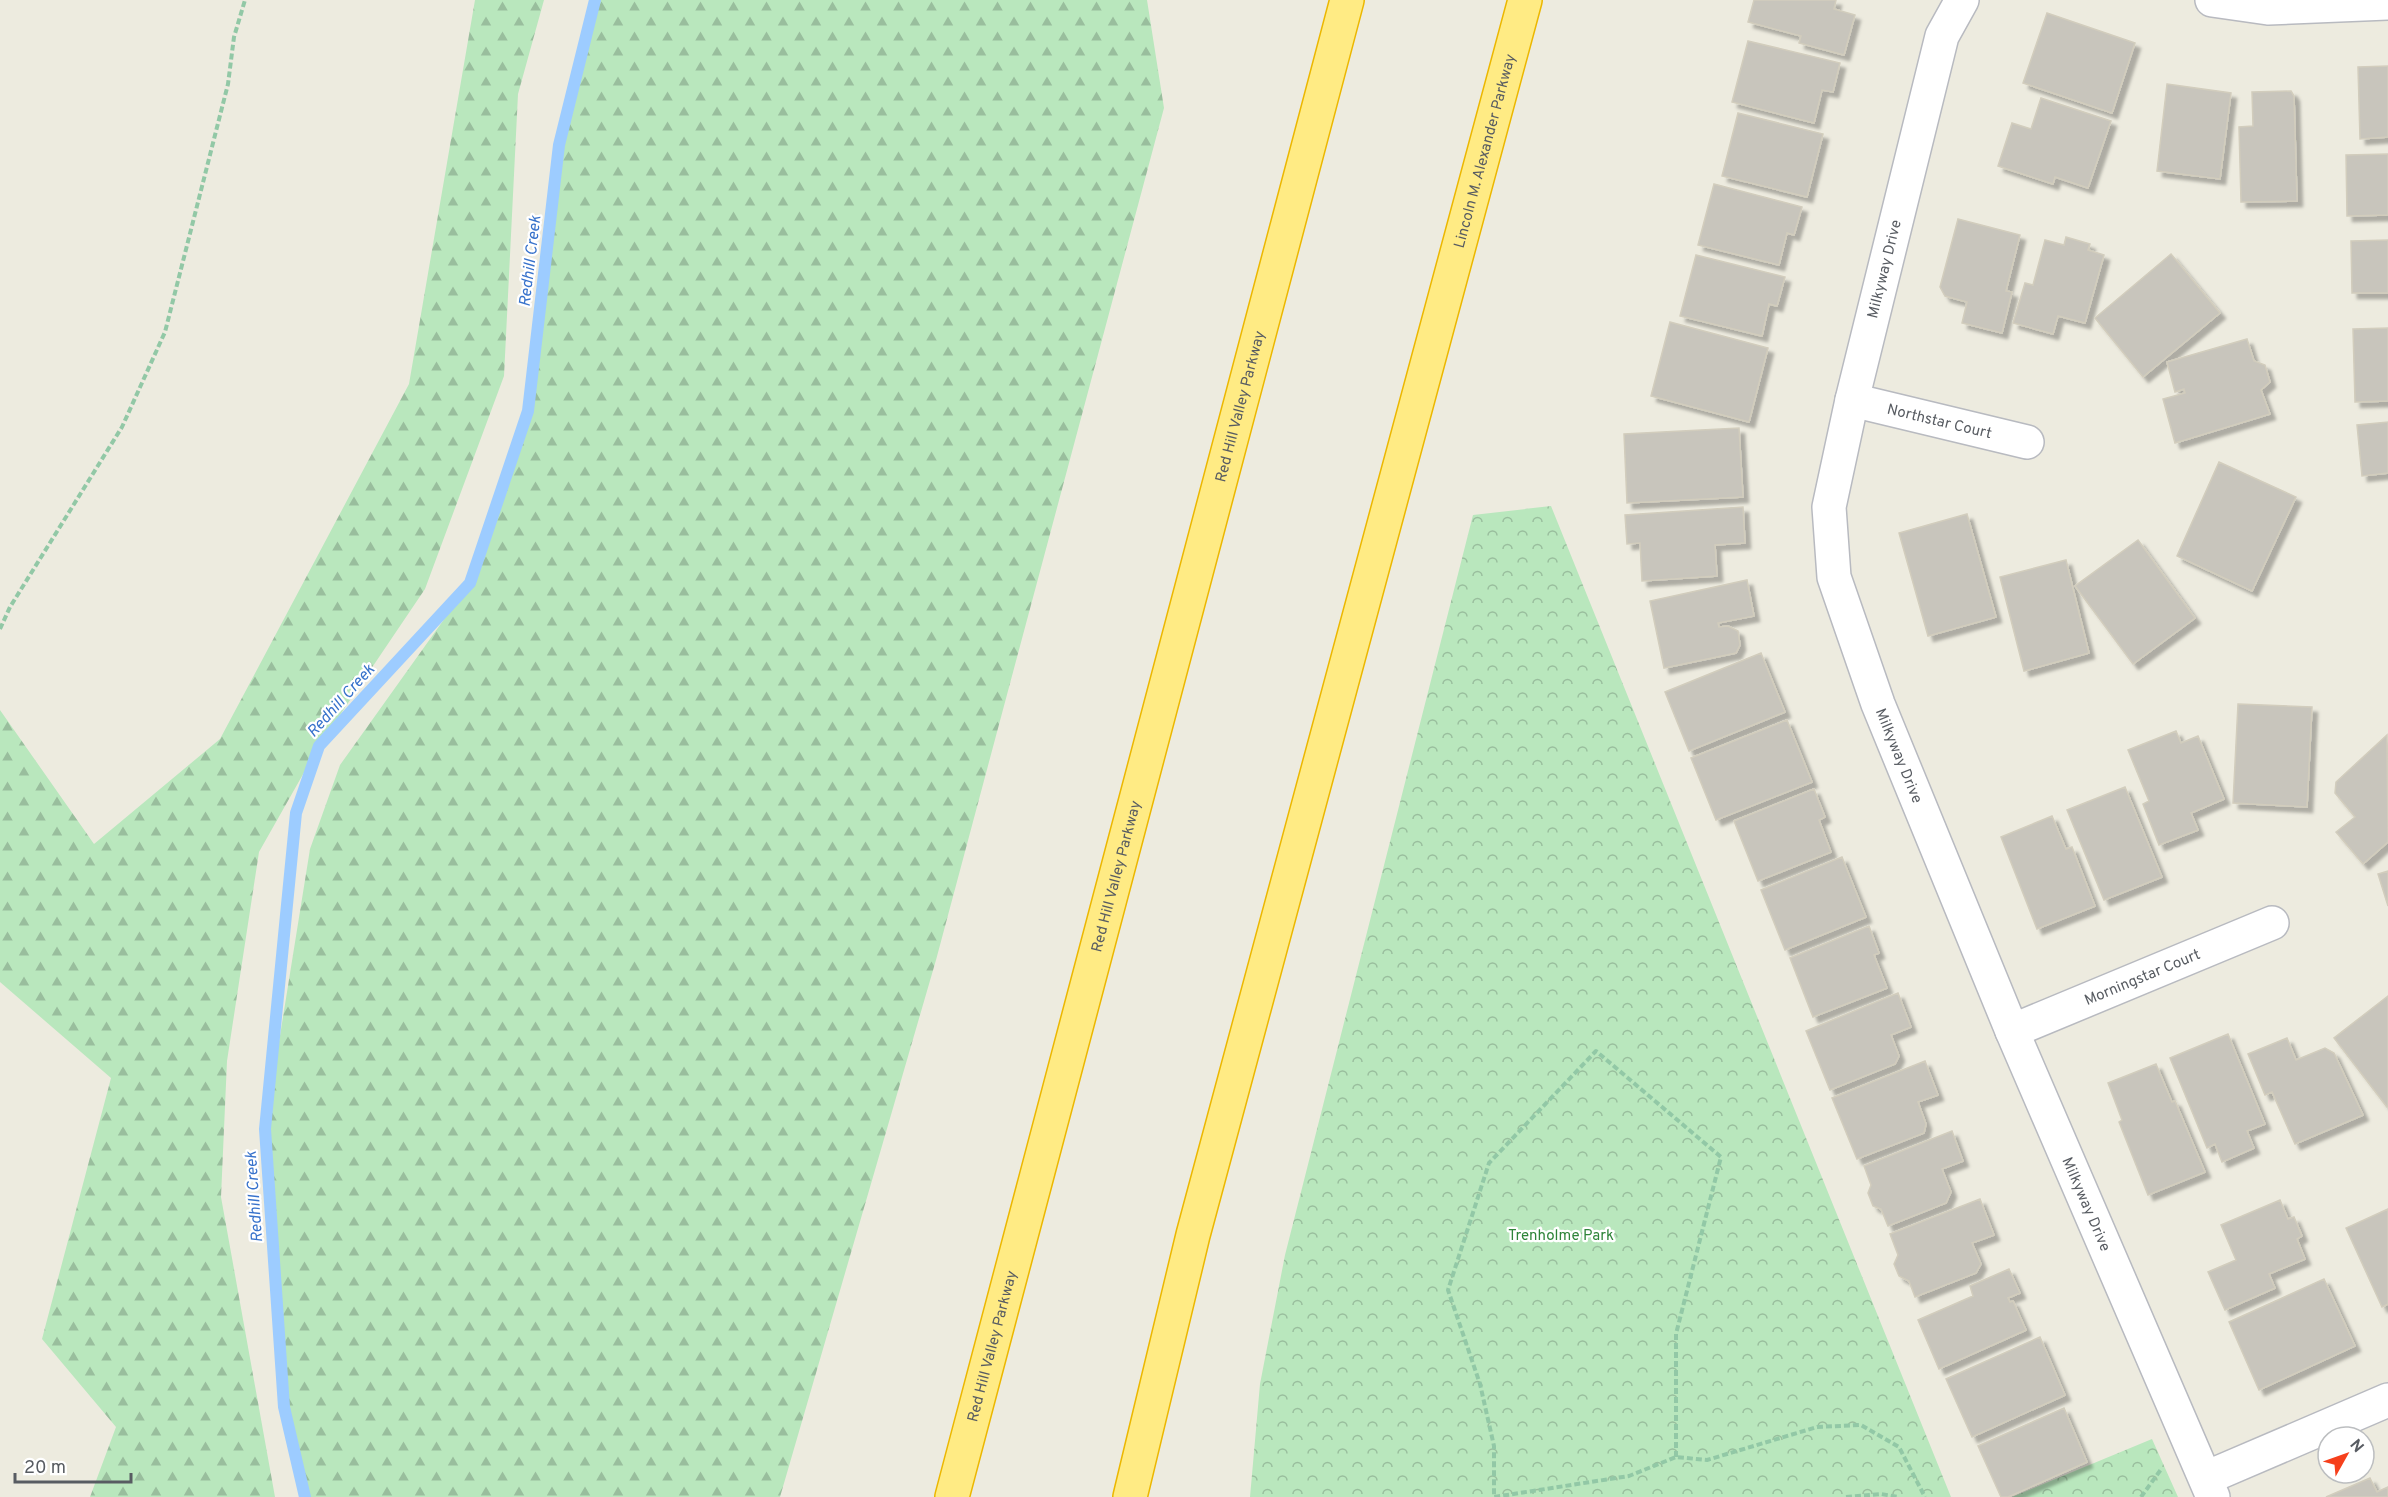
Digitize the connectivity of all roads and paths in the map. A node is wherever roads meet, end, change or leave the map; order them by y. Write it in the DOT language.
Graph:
graph roads {
  1 [pos="245,0"];
  2 [pos="1347,0"];
  3 [pos="1525,0"];
  4 [pos="1962,0"];
  5 [pos="2212,0"];
  6 [pos="2388,3"];
  7 [pos="1852,400"];
  8 [pos="2027,442"];
  9 [pos="0,629"];
  10 [pos="2272,922"];
  11 [pos="2012,1031"];
  12 [pos="2388,1400"];
  13 [pos="1676,1457"];
  14 [pos="2210,1488"];
  15 [pos="951,1497"];
  16 [pos="1130,1497"];
  17 [pos="1493,1497"];
  18 [pos="1846,1497"];
  19 [pos="1899,1497"];
  20 [pos="1926,1497"];
  1 -- 9 [label="path"];
  2 -- 15 [label="highway, Red Hill Valley Parkway"];
  3 -- 16 [label="highway, Lincoln M. Alexander Parkway"];
  4 -- 7 [label="street, Milkyway Drive"];
  5 -- 6 [label="street"];
  7 -- 8 [label="street, Northstar Court"];
  7 -- 11 [label="street, Milkyway Drive"];
  10 -- 11 [label="street, Morningstar Court"];
  11 -- 14 [label="street, Milkyway Drive"];
  12 -- 14 [label="street"];
  13 -- 17 [label="path"];
  13 -- 17 [label="path"];
  13 -- 20 [label="path"];
  18 -- 19 [label="path"];
}
